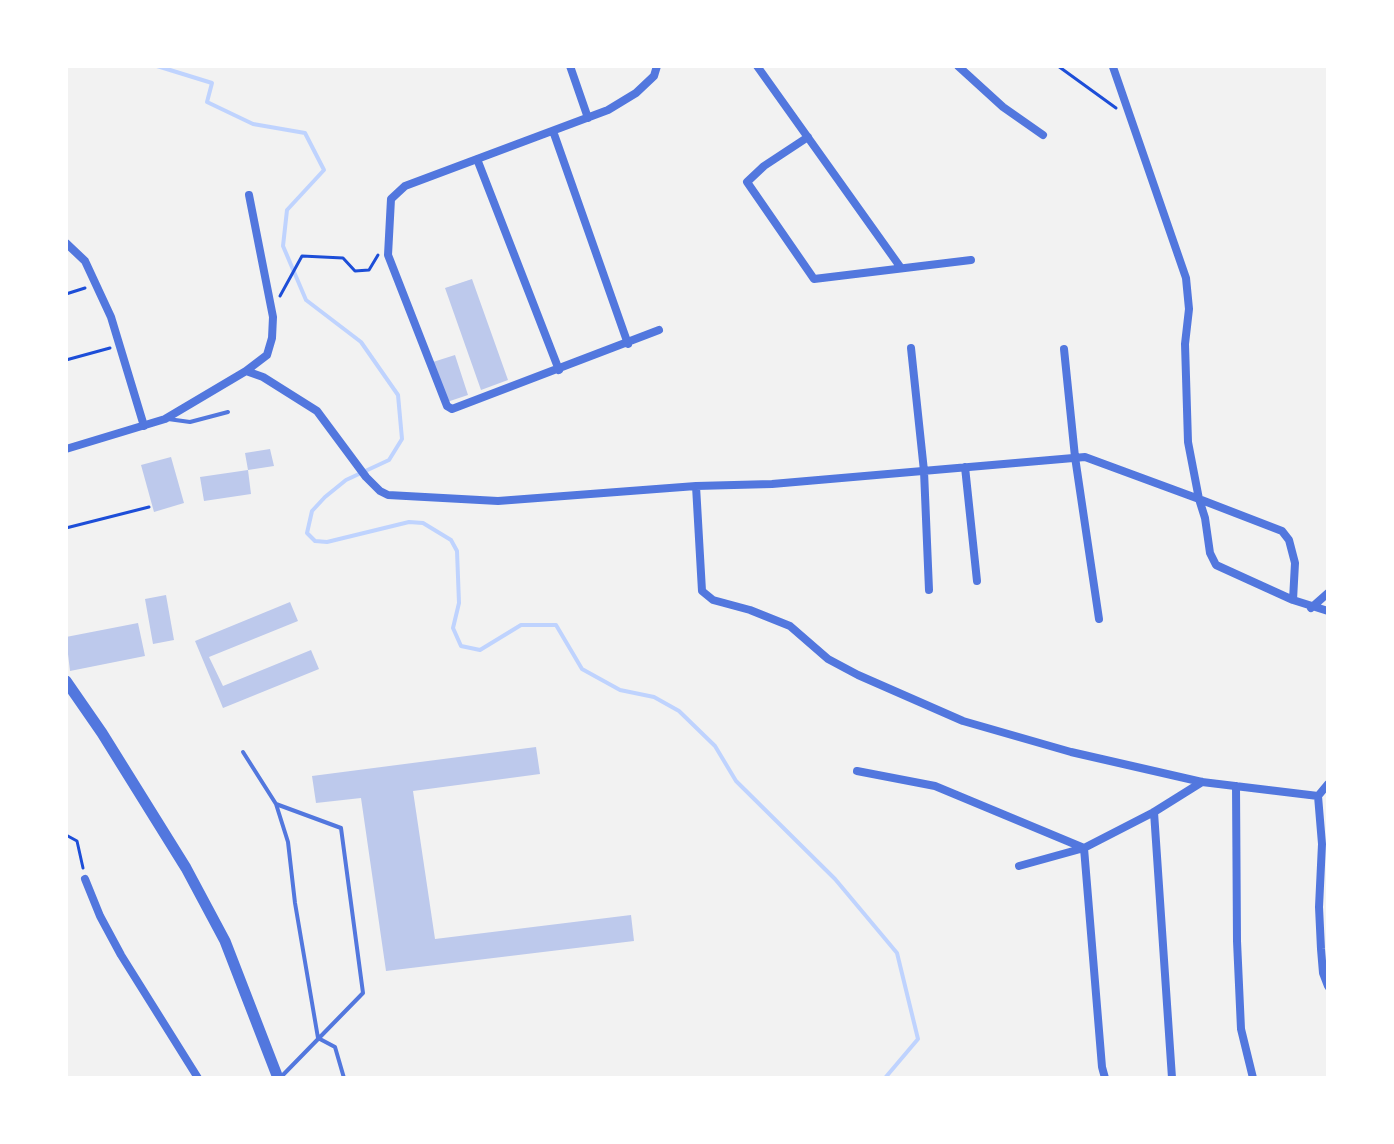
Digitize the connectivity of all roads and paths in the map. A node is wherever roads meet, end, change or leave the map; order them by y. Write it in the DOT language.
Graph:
graph roads {
  1 [pos="570,66"];
  2 [pos="657,66"];
  3 [pos="757,66"];
  4 [pos="958,66"];
  5 [pos="1058,66"];
  6 [pos="1113,67"];
  7 [pos="1129,117"];
  8 [pos="588,118"];
  9 [pos="553,131"];
  10 [pos="1043,135"];
  11 [pos="808,137"];
  12 [pos="477,159"];
  13 [pos="249,195"];
  14 [pos="66,243"];
  15 [pos="389,243"];
  16 [pos="971,260"];
  17 [pos="901,268"];
  18 [pos="97,285"];
  19 [pos="66,294"];
  20 [pos="282,295"];
  21 [pos="659,330"];
  22 [pos="628,344"];
  23 [pos="121,345"];
  24 [pos="911,348"];
  25 [pos="1064,349"];
  26 [pos="66,360"];
  27 [pos="559,370"];
  28 [pos="246,371"];
  29 [pos="228,412"];
  30 [pos="165,419"];
  31 [pos="144,426"];
  32 [pos="66,449"];
  33 [pos="1075,457"];
  34 [pos="965,467"];
  35 [pos="924,471"];
  36 [pos="696,486"];
  37 [pos="1199,499"];
  38 [pos="149,507"];
  39 [pos="66,528"];
  40 [pos="977,581"];
  41 [pos="929,590"];
  42 [pos="1328,593"];
  43 [pos="1293,600"];
  44 [pos="1311,608"];
  45 [pos="1328,611"];
  46 [pos="1099,619"];
  47 [pos="66,681"];
  48 [pos="243,752"];
  49 [pos="857,771"];
  50 [pos="1202,782"];
  51 [pos="1328,784"];
  52 [pos="1236,786"];
  53 [pos="1318,796"];
  54 [pos="276,804"];
  55 [pos="1154,812"];
  56 [pos="66,835"];
  57 [pos="1084,848"];
  58 [pos="1019,866"];
  59 [pos="1325,877"];
  60 [pos="85,879"];
  61 [pos="1328,986"];
  62 [pos="318,1038"];
  63 [pos="198,1078"];
  64 [pos="279,1078"];
  65 [pos="344,1078"];
  66 [pos="1105,1078"];
  67 [pos="1172,1078"];
  68 [pos="1253,1078"];
  1 -- 8 [label="street"];
  2 -- 8 [label="street"];
  3 -- 11 [label="street"];
  4 -- 10 [label="street"];
  5 -- 7 [label="path"];
  6 -- 7 [label="street"];
  7 -- 37 [label="street"];
  8 -- 9 [label="street"];
  9 -- 12 [label="street"];
  9 -- 22 [label="street"];
  11 -- 17 [label="street"];
  11 -- 17 [label="street"];
  12 -- 15 [label="street"];
  12 -- 27 [label="street"];
  13 -- 28 [label="street"];
  14 -- 18 [label="street"];
  15 -- 20 [label="path"];
  15 -- 27 [label="street"];
  16 -- 17 [label="street"];
  18 -- 19 [label="path"];
  18 -- 23 [label="street"];
  21 -- 22 [label="street"];
  22 -- 27 [label="street"];
  23 -- 26 [label="path"];
  23 -- 31 [label="street"];
  24 -- 35 [label="street"];
  25 -- 33 [label="street"];
  28 -- 30 [label="street"];
  28 -- 36 [label="street"];
  29 -- 30 [label="lane"];
  30 -- 31 [label="street"];
  31 -- 32 [label="street"];
  33 -- 34 [label="street"];
  33 -- 37 [label="street"];
  33 -- 46 [label="street"];
  34 -- 35 [label="street"];
  34 -- 40 [label="street"];
  35 -- 36 [label="street"];
  35 -- 41 [label="street"];
  36 -- 50 [label="street"];
  37 -- 43 [label="street"];
  37 -- 43 [label="street"];
  38 -- 39 [label="path"];
  42 -- 44 [label="street"];
  43 -- 44 [label="street"];
  44 -- 45 [label="street"];
  47 -- 64 [label="street"];
  48 -- 54 [label="lane"];
  49 -- 57 [label="street"];
  50 -- 52 [label="street"];
  50 -- 55 [label="street"];
  51 -- 53 [label="street"];
  52 -- 53 [label="street"];
  52 -- 68 [label="street"];
  53 -- 59 [label="street"];
  54 -- 62 [label="lane"];
  54 -- 62 [label="lane"];
  55 -- 57 [label="street"];
  55 -- 67 [label="street"];
  56 -- 60 [label="path"];
  57 -- 58 [label="street"];
  57 -- 66 [label="street"];
  59 -- 61 [label="street"];
  60 -- 63 [label="street"];
  62 -- 64 [label="lane"];
  62 -- 65 [label="lane"];
}
